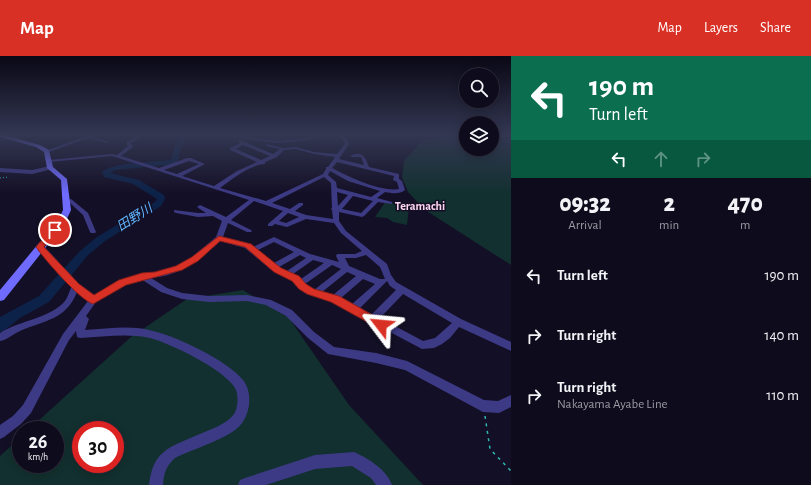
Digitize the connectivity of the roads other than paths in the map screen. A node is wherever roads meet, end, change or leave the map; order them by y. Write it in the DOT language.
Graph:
graph roads {
  1 [pos="48,154"];
  2 [pos="122,154"];
  3 [pos="243,154"];
  4 [pos="270,154"];
  5 [pos="277,154"];
  6 [pos="319,154"];
  7 [pos="340,154"];
  8 [pos="275,156"];
  9 [pos="352,156"];
  10 [pos="118,157"];
  11 [pos="337,158"];
  12 [pos="263,163"];
  13 [pos="50,164"];
  14 [pos="0,165"];
  15 [pos="328,168"];
  16 [pos="367,168"];
  17 [pos="0,170"];
  18 [pos="8,170"];
  19 [pos="160,170"];
  20 [pos="340,173"];
  21 [pos="177,176"];
  22 [pos="327,177"];
  23 [pos="348,179"];
  24 [pos="357,182"];
  25 [pos="334,187"];
  26 [pos="215,188"];
  27 [pos="384,190"];
  28 [pos="345,192"];
  29 [pos="352,194"];
  30 [pos="253,199"];
  31 [pos="375,199"];
  32 [pos="67,202"];
  33 [pos="267,203"];
  34 [pos="390,203"];
  35 [pos="302,204"];
  36 [pos="200,207"];
  37 [pos="336,210"];
  38 [pos="176,211"];
  39 [pos="289,211"];
  40 [pos="214,214"];
  41 [pos="305,217"];
  42 [pos="226,220"];
  43 [pos="336,221"];
  44 [pos="249,231"];
  45 [pos="93,232"];
  46 [pos="219,238"];
  47 [pos="40,247"];
  48 [pos="253,250"];
  49 [pos="298,252"];
  50 [pos="367,252"];
  51 [pos="311,258"];
  52 [pos="331,262"];
  53 [pos="274,267"];
  54 [pos="346,269"];
  55 [pos="287,275"];
  56 [pos="362,275"];
  57 [pos="142,276"];
  58 [pos="385,281"];
  59 [pos="300,284"];
  60 [pos="76,286"];
  61 [pos="402,289"];
  62 [pos="315,293"];
  63 [pos="0,297"];
  64 [pos="335,299"];
  65 [pos="93,300"];
  66 [pos="353,309"];
  67 [pos="372,320"];
  68 [pos="458,322"];
  69 [pos="2,337"];
  70 [pos="511,347"];
  71 [pos="511,401"];
  72 [pos="0,433"];
  73 [pos="156,485"];
  74 [pos="244,485"];
  75 [pos="386,485"];
  1 -- 13 [label="main road"];
  2 -- 10 [label="street"];
  3 -- 12 [label="street"];
  4 -- 8 [label="street"];
  5 -- 8 [label="street"];
  6 -- 11 [label="street"];
  7 -- 11 [label="street"];
  8 -- 12 [label="street"];
  9 -- 16 [label="street"];
  10 -- 13 [label="street"];
  10 -- 19 [label="street"];
  11 -- 15 [label="street"];
  11 -- 16 [label="street"];
  12 -- 26 [label="street"];
  13 -- 18 [label="street"];
  13 -- 32 [label="main road"];
  14 -- 18 [label="street"];
  15 -- 20 [label="street"];
  15 -- 22 [label="street"];
  16 -- 27 [label="street"];
  17 -- 18 [label="street"];
  19 -- 21 [label="street"];
  19 -- 21 [label="street"];
  20 -- 22 [label="street"];
  20 -- 23 [label="street"];
  21 -- 26 [label="street"];
  22 -- 25 [label="street"];
  22 -- 33 [label="street"];
  23 -- 24 [label="street"];
  23 -- 25 [label="street"];
  24 -- 27 [label="street"];
  24 -- 28 [label="street"];
  25 -- 28 [label="street"];
  25 -- 37 [label="street"];
  26 -- 30 [label="street"];
  27 -- 31 [label="street"];
  28 -- 29 [label="street"];
  29 -- 31 [label="street"];
  29 -- 37 [label="street"];
  30 -- 33 [label="street"];
  30 -- 42 [label="street"];
  31 -- 34 [label="street"];
  31 -- 37 [label="street"];
  32 -- 45 [label="street"];
  32 -- 47 [label="main road"];
  33 -- 39 [label="street"];
  35 -- 39 [label="street"];
  36 -- 40 [label="street"];
  37 -- 43 [label="street"];
  38 -- 40 [label="street"];
  39 -- 41 [label="street"];
  39 -- 41 [label="street"];
  40 -- 42 [label="street"];
  41 -- 43 [label="street"];
  42 -- 44 [label="street"];
  42 -- 46 [label="street"];
  43 -- 50 [label="street"];
  46 -- 48 [label="street"];
  46 -- 57 [label="street"];
  47 -- 60 [label="street"];
  47 -- 63 [label="main road"];
  48 -- 49 [label="street"];
  48 -- 53 [label="street"];
  49 -- 51 [label="street"];
  49 -- 53 [label="street"];
  50 -- 54 [label="street"];
  50 -- 58 [label="street"];
  51 -- 52 [label="street"];
  51 -- 55 [label="street"];
  52 -- 54 [label="street"];
  52 -- 59 [label="street"];
  53 -- 55 [label="street"];
  54 -- 56 [label="street"];
  54 -- 62 [label="street"];
  55 -- 59 [label="street"];
  56 -- 58 [label="street"];
  56 -- 64 [label="street"];
  57 -- 65 [label="street"];
  57 -- 71 [label="street"];
  58 -- 61 [label="street"];
  58 -- 66 [label="street"];
  59 -- 62 [label="street"];
  60 -- 65 [label="street"];
  60 -- 69 [label="street"];
  61 -- 67 [label="street"];
  61 -- 68 [label="street"];
  62 -- 64 [label="street"];
  64 -- 66 [label="street"];
  65 -- 72 [label="street"];
  65 -- 73 [label="street"];
  66 -- 67 [label="street"];
  67 -- 68 [label="street"];
  68 -- 70 [label="street"];
  74 -- 75 [label="street"];
}
